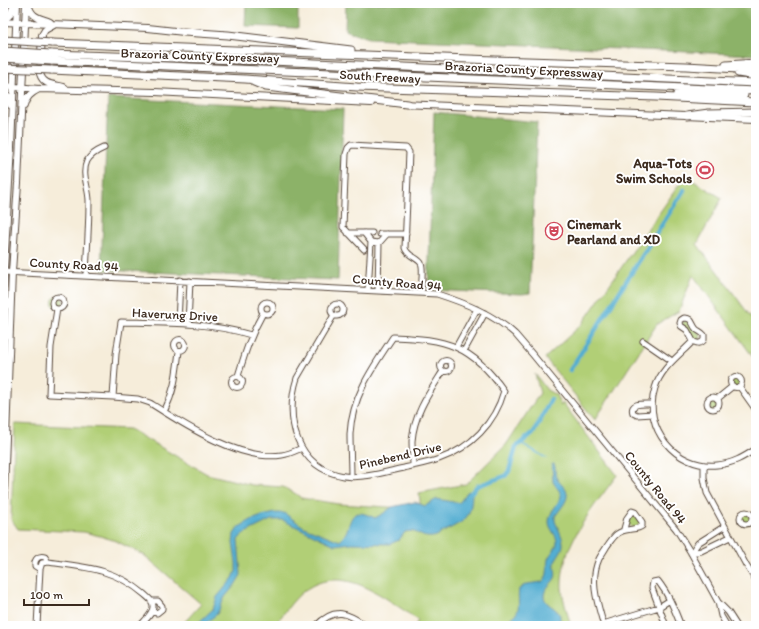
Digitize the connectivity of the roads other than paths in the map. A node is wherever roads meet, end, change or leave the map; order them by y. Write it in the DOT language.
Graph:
graph roads {
  1 [pos="16,3"];
  2 [pos="27,3"];
  3 [pos="3,19"];
  4 [pos="3,22"];
  5 [pos="16,22"];
  6 [pos="26,23"];
  7 [pos="56,24"];
  8 [pos="184,32"];
  9 [pos="3,40"];
  10 [pos="3,51"];
  11 [pos="51,57"];
  12 [pos="3,58"];
  13 [pos="429,58"];
  14 [pos="756,64"];
  15 [pos="686,66"];
  16 [pos="3,68"];
  17 [pos="756,70"];
  18 [pos="756,76"];
  19 [pos="244,79"];
  20 [pos="756,83"];
  21 [pos="3,86"];
  22 [pos="13,86"];
  23 [pos="23,87"];
  24 [pos="39,89"];
  25 [pos="76,90"];
  26 [pos="3,91"];
  27 [pos="756,91"];
  28 [pos="629,96"];
  29 [pos="756,96"];
  30 [pos="756,102"];
  31 [pos="407,104"];
  32 [pos="756,112"];
  33 [pos="12,113"];
  34 [pos="21,113"];
  35 [pos="687,116"];
  36 [pos="756,119"];
  37 [pos="104,148"];
  38 [pos="9,185"];
  39 [pos="16,214"];
  40 [pos="348,232"];
  41 [pos="364,233"];
  42 [pos="372,233"];
  43 [pos="380,234"];
  44 [pos="387,234"];
  45 [pos="406,234"];
  46 [pos="371,242"];
  47 [pos="379,243"];
  48 [pos="364,249"];
  49 [pos="3,272"];
  50 [pos="12,272"];
  51 [pos="86,275"];
  52 [pos="180,280"];
  53 [pos="190,281"];
  54 [pos="3,287"];
  55 [pos="368,290"];
  56 [pos="378,291"];
  57 [pos="421,293"];
  58 [pos="56,309"];
  59 [pos="477,309"];
  60 [pos="263,313"];
  61 [pos="485,313"];
  62 [pos="334,316"];
  63 [pos="178,323"];
  64 [pos="188,324"];
  65 [pos="251,335"];
  66 [pos="644,341"];
  67 [pos="693,341"];
  68 [pos="456,347"];
  69 [pos="179,351"];
  70 [pos="464,351"];
  71 [pos="672,361"];
  72 [pos="443,371"];
  73 [pos="238,376"];
  74 [pos="6,380"];
  75 [pos="733,386"];
  76 [pos="739,386"];
  77 [pos="113,397"];
  78 [pos="717,399"];
  79 [pos="652,404"];
  80 [pos="756,410"];
  81 [pos="164,412"];
  82 [pos="653,414"];
  83 [pos="302,448"];
  84 [pos="756,448"];
  85 [pos="704,465"];
  86 [pos="413,466"];
  87 [pos="351,477"];
  88 [pos="3,491"];
  89 [pos="3,521"];
  90 [pos="724,526"];
  91 [pos="624,529"];
  92 [pos="730,537"];
  93 [pos="691,553"];
  94 [pos="756,581"];
  95 [pos="670,600"];
  96 [pos="718,602"];
  97 [pos="153,604"];
  98 [pos="659,607"];
  99 [pos="152,612"];
  100 [pos="604,625"];
  101 [pos="37,626"];
  102 [pos="140,626"];
  103 [pos="316,626"];
  104 [pos="367,626"];
  105 [pos="666,626"];
  106 [pos="681,626"];
  107 [pos="727,626"];
  108 [pos="737,626"];
  1 -- 3 [label="main road"];
  1 -- 5 [label="main road"];
  2 -- 6 [label="main road"];
  2 -- 7 [label="main road"];
  4 -- 5 [label="main road"];
  5 -- 6 [label="main road"];
  5 -- 22 [label="main road"];
  6 -- 7 [label="main road"];
  6 -- 23 [label="main road"];
  7 -- 8 [label="main road"];
  7 -- 25 [label="main road"];
  8 -- 13 [label="highway"];
  9 -- 13 [label="highway, South Freeway, bridge"];
  10 -- 11 [label="highway, Brazoria County Expressway, bridge"];
  11 -- 12 [label="highway, Brazoria County Expressway, bridge"];
  11 -- 20 [label="highway, Brazoria County Expressway"];
  11 -- 27 [label="highway, Brazoria County Expressway"];
  13 -- 15 [label="highway, South Freeway"];
  14 -- 15 [label="highway"];
  15 -- 17 [label="highway, South Freeway"];
  15 -- 18 [label="highway"];
  16 -- 19 [label="highway, South Freeway, bridge"];
  19 -- 28 [label="highway, South Freeway"];
  19 -- 31 [label="highway"];
  21 -- 22 [label="main road"];
  22 -- 23 [label="main road"];
  22 -- 33 [label="main road"];
  23 -- 24 [label="main road"];
  23 -- 34 [label="main road"];
  24 -- 25 [label="main road"];
  24 -- 34 [label="main road"];
  25 -- 31 [label="main road"];
  26 -- 33 [label="main road"];
  28 -- 29 [label="highway"];
  28 -- 30 [label="highway, South Freeway"];
  31 -- 35 [label="main road"];
  32 -- 35 [label="highway"];
  33 -- 38 [label="main road"];
  34 -- 39 [label="main road"];
  35 -- 36 [label="main road"];
  37 -- 51 [label="street"];
  38 -- 39 [label="main road"];
  38 -- 49 [label="main road"];
  39 -- 50 [label="main road"];
  40 -- 41 [label="street"];
  40 -- 45 [label="street"];
  40 -- 48 [label="street"];
  41 -- 42 [label="street"];
  41 -- 46 [label="street"];
  43 -- 44 [label="street"];
  44 -- 45 [label="street"];
  44 -- 47 [label="street"];
  45 -- 57 [label="street"];
  46 -- 47 [label="street"];
  46 -- 55 [label="street"];
  47 -- 56 [label="street"];
  49 -- 50 [label="street, County Road 94"];
  49 -- 54 [label="main road"];
  50 -- 51 [label="street, County Road 94"];
  50 -- 74 [label="main road"];
  51 -- 52 [label="street, County Road 94"];
  52 -- 53 [label="street, County Road 94"];
  52 -- 63 [label="street"];
  53 -- 55 [label="street, County Road 94"];
  53 -- 64 [label="street"];
  55 -- 56 [label="street, County Road 94"];
  56 -- 57 [label="street, County Road 94"];
  57 -- 59 [label="street, County Road 94"];
  58 -- 77 [label="street"];
  59 -- 61 [label="street, County Road 94"];
  59 -- 68 [label="street"];
  60 -- 65 [label="street"];
  61 -- 70 [label="street"];
  61 -- 93 [label="street, County Road 94"];
  62 -- 83 [label="street, Pinebend Drive"];
  63 -- 64 [label="street, Haverung Drive"];
  63 -- 77 [label="street, Haverung Drive"];
  64 -- 65 [label="street, Haverung Drive"];
  65 -- 73 [label="street"];
  66 -- 71 [label="street"];
  67 -- 67 [label="street"];
  67 -- 71 [label="street"];
  68 -- 70 [label="street"];
  68 -- 87 [label="street"];
  69 -- 81 [label="street"];
  70 -- 86 [label="street, Pinebend Drive"];
  71 -- 79 [label="street"];
  72 -- 86 [label="street"];
  74 -- 88 [label="main road"];
  75 -- 76 [label="street"];
  75 -- 76 [label="street"];
  75 -- 78 [label="street"];
  76 -- 80 [label="street"];
  77 -- 81 [label="street"];
  79 -- 82 [label="street"];
  79 -- 82 [label="street"];
  81 -- 83 [label="street"];
  82 -- 85 [label="street"];
  83 -- 87 [label="street, Pinebend Drive"];
  84 -- 85 [label="street"];
  85 -- 90 [label="street"];
  86 -- 87 [label="street, Pinebend Drive"];
  88 -- 89 [label="main road"];
  90 -- 92 [label="street"];
  90 -- 93 [label="street"];
  91 -- 100 [label="street"];
  92 -- 93 [label="street"];
  92 -- 94 [label="street"];
  93 -- 96 [label="street, County Road 94"];
  95 -- 98 [label="street"];
  95 -- 98 [label="street"];
  95 -- 106 [label="street"];
  96 -- 107 [label="street, County Road 94"];
  96 -- 108 [label="street, County Road 94"];
  97 -- 99 [label="street"];
  97 -- 99 [label="street"];
  97 -- 101 [label="street"];
  98 -- 100 [label="street"];
  98 -- 105 [label="street"];
  99 -- 102 [label="street"];
  103 -- 104 [label="street"];
}
